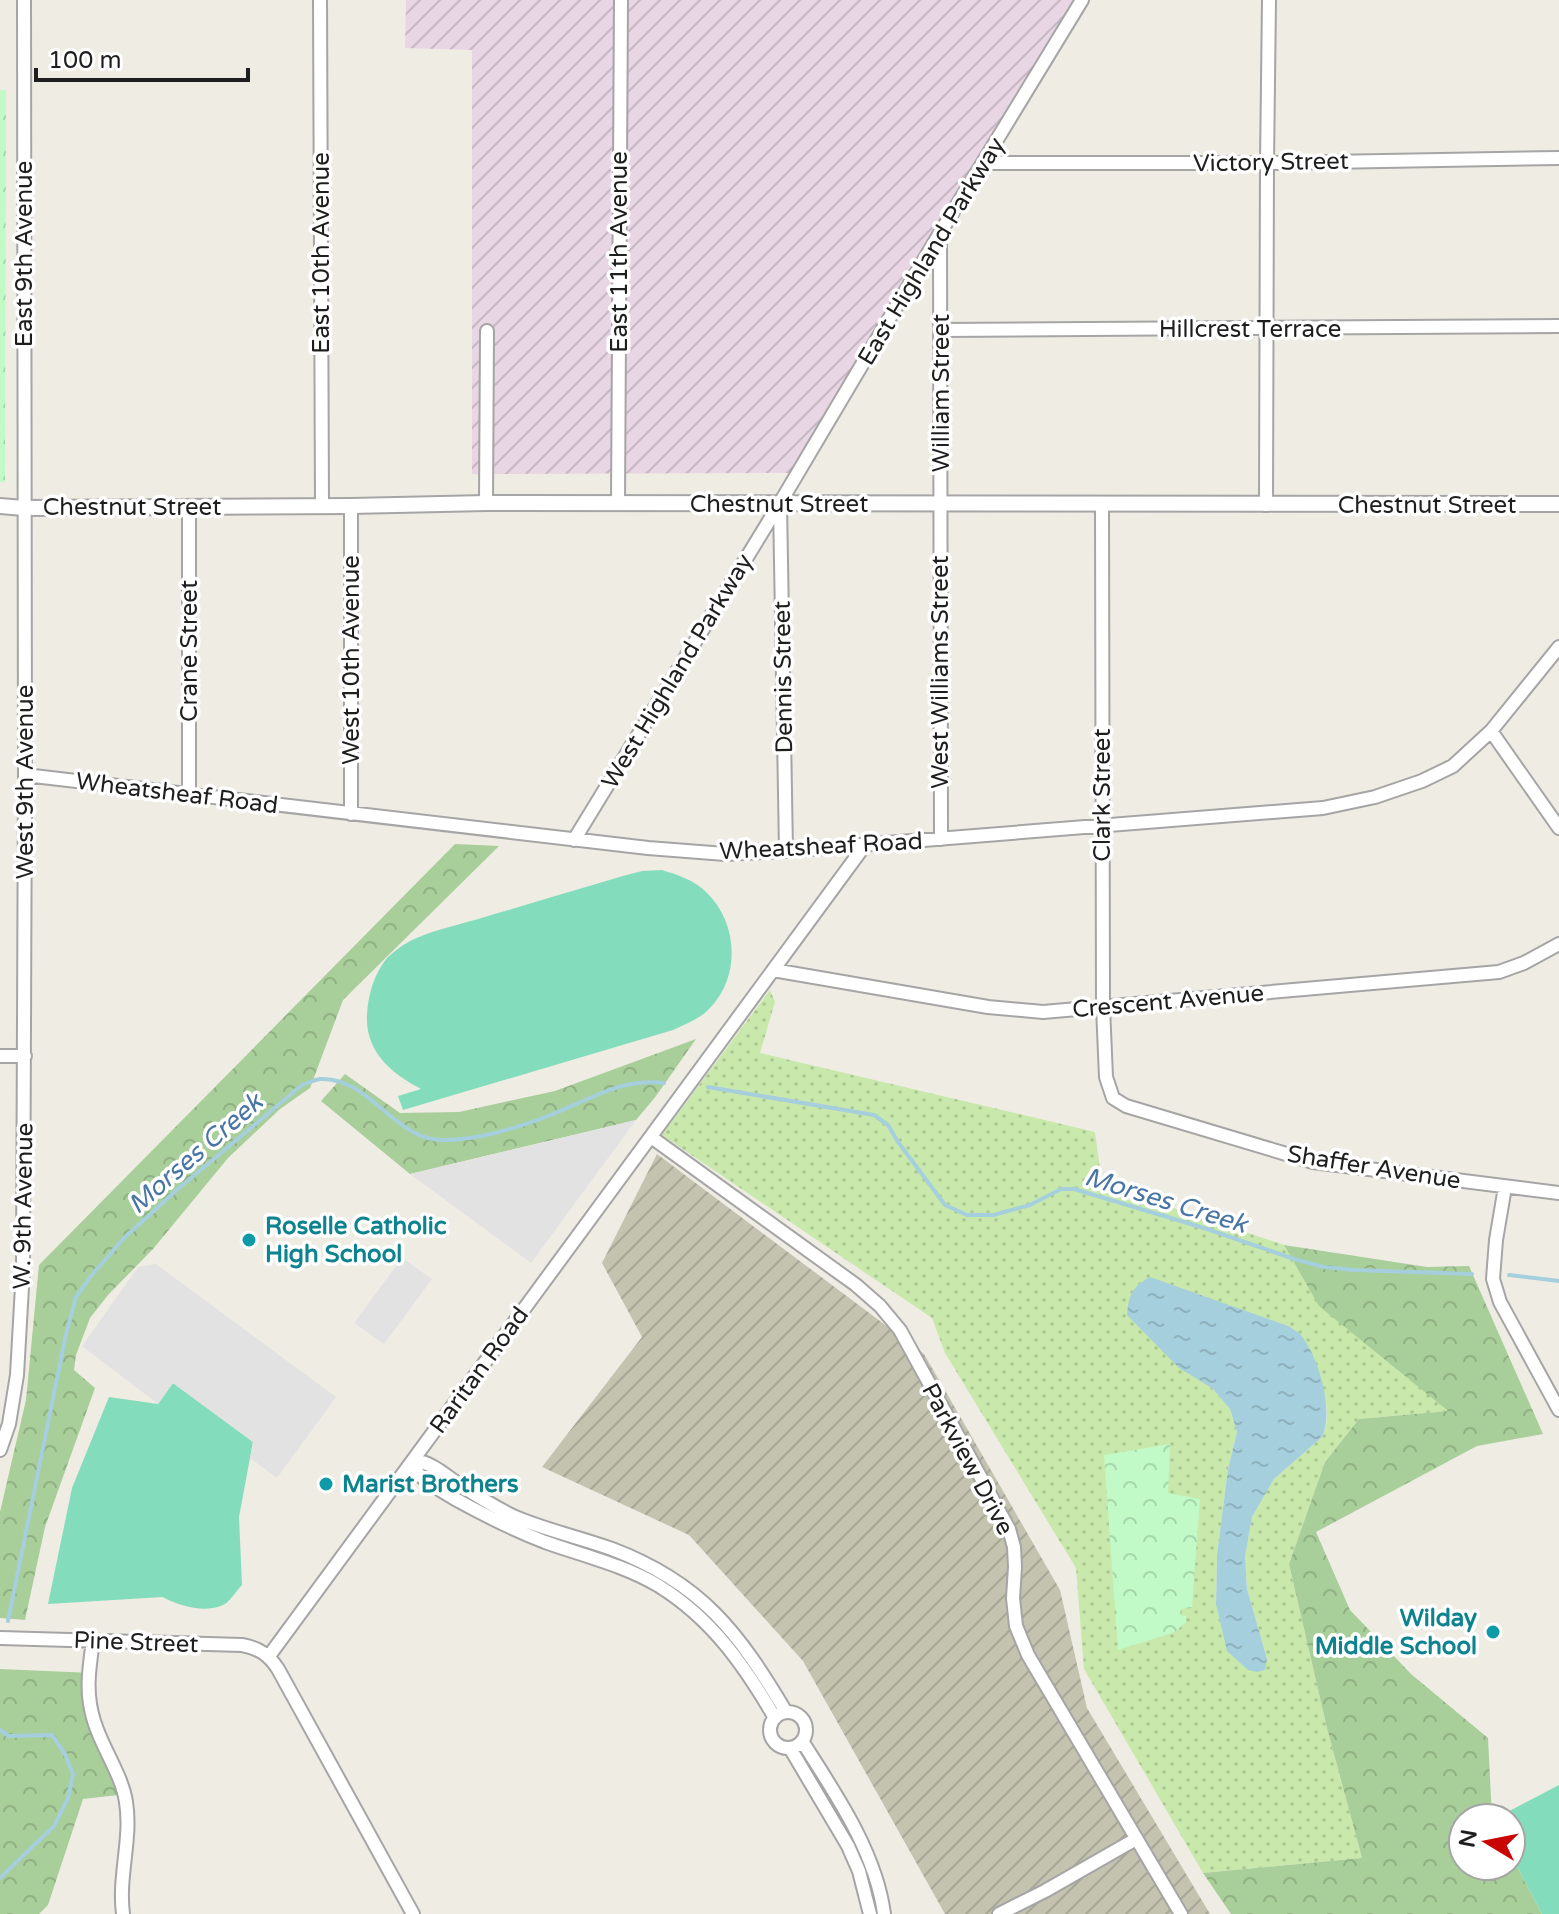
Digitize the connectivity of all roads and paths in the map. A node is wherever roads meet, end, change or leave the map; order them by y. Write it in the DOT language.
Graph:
graph roads {
  1 [pos="24,0"];
  2 [pos="320,0"];
  3 [pos="621,0"];
  4 [pos="1082,0"];
  5 [pos="1269,0"];
  6 [pos="1559,158"];
  7 [pos="983,163"];
  8 [pos="1267,163"];
  9 [pos="940,233"];
  10 [pos="1559,326"];
  11 [pos="1267,328"];
  12 [pos="941,330"];
  13 [pos="487,331"];
  14 [pos="486,503"];
  15 [pos="618,503"];
  16 [pos="780,503"];
  17 [pos="1102,503"];
  18 [pos="1559,504"];
  19 [pos="940,505"];
  20 [pos="1266,505"];
  21 [pos="0,506"];
  22 [pos="322,506"];
  23 [pos="351,506"];
  24 [pos="189,507"];
  25 [pos="24,508"];
  26 [pos="1559,647"];
  27 [pos="1491,731"];
  28 [pos="25,775"];
  29 [pos="189,796"];
  30 [pos="351,814"];
  31 [pos="1102,826"];
  32 [pos="1559,828"];
  33 [pos="941,839"];
  34 [pos="574,840"];
  35 [pos="865,845"];
  36 [pos="786,851"];
  37 [pos="1559,944"];
  38 [pos="773,970"];
  39 [pos="1103,1007"];
  40 [pos="0,1056"];
  41 [pos="25,1056"];
  42 [pos="1109,1086"];
  43 [pos="651,1137"];
  44 [pos="1505,1187"];
  45 [pos="1559,1193"];
  46 [pos="1559,1410"];
  47 [pos="0,1450"];
  48 [pos="413,1460"];
  49 [pos="0,1638"];
  50 [pos="93,1641"];
  51 [pos="269,1656"];
  52 [pos="780,1715"];
  53 [pos="802,1741"];
  54 [pos="790,1748"];
  55 [pos="1136,1839"];
  56 [pos="123,1914"];
  57 [pos="413,1914"];
  58 [pos="870,1914"];
  59 [pos="884,1914"];
  60 [pos="999,1914"];
  61 [pos="1181,1914"];
  1 -- 25 [label="street, East 9th Avenue"];
  2 -- 22 [label="street, East 10th Avenue"];
  3 -- 15 [label="street, East 11th Avenue"];
  4 -- 7 [label="street, East Highland Parkway"];
  5 -- 8 [label="street"];
  6 -- 8 [label="street, Victory Street"];
  7 -- 8 [label="street, Victory Street"];
  7 -- 9 [label="street, East Highland Parkway"];
  8 -- 11 [label="street"];
  9 -- 12 [label="street, William Street"];
  9 -- 16 [label="street, East Highland Parkway"];
  10 -- 11 [label="street, Hillcrest Terrace"];
  11 -- 12 [label="street, Hillcrest Terrace"];
  11 -- 20 [label="street"];
  12 -- 19 [label="street, William Street"];
  13 -- 14 [label="street"];
  14 -- 15 [label="street, Chestnut Street"];
  14 -- 23 [label="street, Chestnut Street"];
  15 -- 16 [label="street, Chestnut Street"];
  16 -- 19 [label="street, Chestnut Street"];
  16 -- 34 [label="street, West Highland Parkway"];
  16 -- 36 [label="street, Dennis Street"];
  17 -- 19 [label="street, Chestnut Street"];
  17 -- 20 [label="street, Chestnut Street"];
  17 -- 31 [label="street, Clark Street"];
  18 -- 20 [label="street, Chestnut Street"];
  19 -- 33 [label="street, West Williams Street"];
  21 -- 25 [label="street, Chestnut Street"];
  22 -- 23 [label="street, Chestnut Street"];
  22 -- 24 [label="street, Chestnut Street"];
  23 -- 30 [label="street, West 10th Avenue"];
  24 -- 25 [label="street, Chestnut Street"];
  24 -- 29 [label="street, Crane Street"];
  25 -- 28 [label="street, West 9th Avenue"];
  26 -- 27 [label="street, Wheatsheaf Road"];
  27 -- 31 [label="street, Wheatsheaf Road"];
  27 -- 32 [label="street"];
  28 -- 29 [label="street, Wheatsheaf Road"];
  28 -- 41 [label="street, West 9th Avenue"];
  29 -- 30 [label="street, Wheatsheaf Road"];
  30 -- 34 [label="street, Wheatsheaf Road"];
  31 -- 33 [label="street, Wheatsheaf Road"];
  31 -- 39 [label="street, Clark Street"];
  33 -- 35 [label="street, Wheatsheaf Road"];
  34 -- 36 [label="street, Wheatsheaf Road"];
  35 -- 36 [label="street, Wheatsheaf Road"];
  35 -- 38 [label="street, Raritan Road"];
  37 -- 39 [label="street, Crescent Avenue"];
  38 -- 39 [label="street, Crescent Avenue"];
  38 -- 43 [label="street, Raritan Road"];
  39 -- 42 [label="street, Clark Street"];
  40 -- 41 [label="street"];
  41 -- 47 [label="street, W. 9th Avenue"];
  42 -- 44 [label="street, Shaffer Avenue"];
  43 -- 48 [label="street, Raritan Road"];
  43 -- 55 [label="street, Parkview Drive"];
  44 -- 45 [label="street, Shaffer Avenue"];
  44 -- 46 [label="street"];
  48 -- 51 [label="street, Raritan Road"];
  48 -- 52 [label="street"];
  49 -- 50 [label="street, Pine Street"];
  50 -- 51 [label="street, Pine Street"];
  50 -- 56 [label="street"];
  51 -- 57 [label="street"];
  52 -- 53 [label="street"];
  52 -- 54 [label="street"];
  53 -- 54 [label="street"];
  53 -- 59 [label="street"];
  54 -- 58 [label="street"];
  55 -- 60 [label="street"];
  55 -- 61 [label="street, Parkview Drive"];
}
